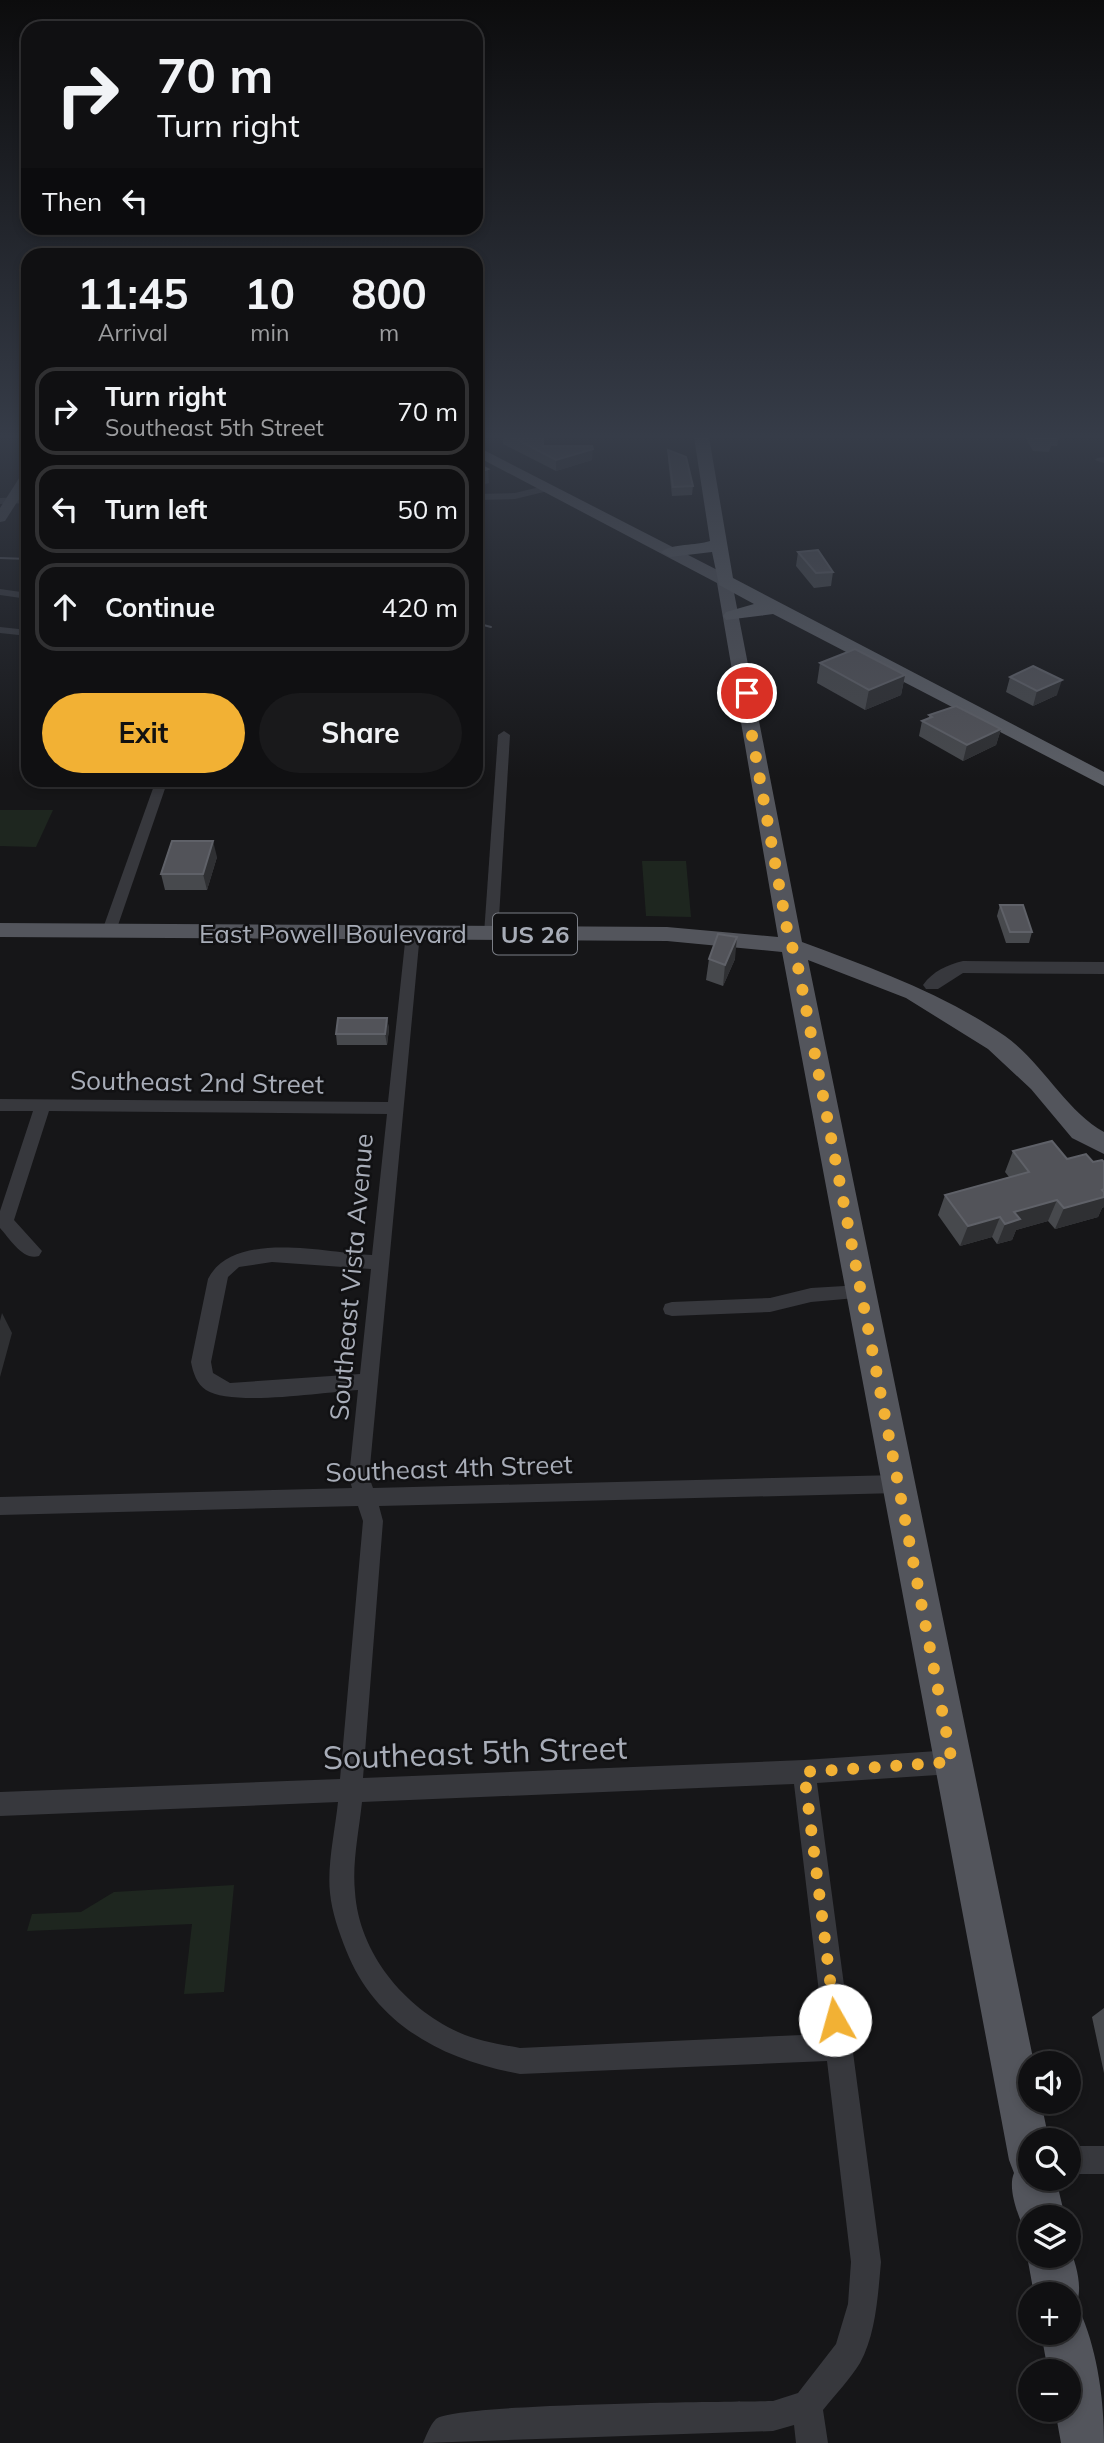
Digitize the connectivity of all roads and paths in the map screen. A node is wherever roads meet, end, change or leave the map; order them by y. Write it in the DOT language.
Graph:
graph roads {
  1 [pos="696,551"];
  2 [pos="719,551"];
  3 [pos="670,552"];
  4 [pos="725,581"];
  5 [pos="0,592"];
  6 [pos="21,595"];
  7 [pos="777,608"];
  8 [pos="732,616"];
  9 [pos="0,630"];
  10 [pos="21,632"];
  11 [pos="504,735"];
  12 [pos="1104,780"];
  13 [pos="160,787"];
  14 [pos="0,930"];
  15 [pos="109,931"];
  16 [pos="412,933"];
  17 [pos="491,934"];
  18 [pos="792,946"];
  19 [pos="1104,968"];
  20 [pos="932,985"];
  21 [pos="987,1027"];
  22 [pos="0,1105"];
  23 [pos="43,1105"];
  24 [pos="393,1108"];
  25 [pos="1104,1143"];
  26 [pos="33,1251"];
  27 [pos="380,1262"];
  28 [pos="861,1292"];
  29 [pos="672,1309"];
  30 [pos="368,1381"];
  31 [pos="898,1484"];
  32 [pos="366,1499"];
  33 [pos="0,1506"];
  34 [pos="952,1762"];
  35 [pos="804,1772"];
  36 [pos="351,1790"];
  37 [pos="0,1804"];
  38 [pos="838,2047"];
  39 [pos="1025,2128"];
  40 [pos="1081,2160"];
  41 [pos="1104,2160"];
  42 [pos="1067,2345"];
  43 [pos="807,2406"];
  44 [pos="439,2443"];
  45 [pos="812,2443"];
  46 [pos="1087,2443"];
  1 -- 3 [label="highway"];
  2 -- 4 [label="highway"];
  3 -- 4 [label="main road"];
  4 -- 7 [label="highway"];
  4 -- 8 [label="main road"];
  5 -- 6 [label="street"];
  7 -- 8 [label="highway"];
  7 -- 12 [label="highway"];
  8 -- 18 [label="main road"];
  9 -- 10 [label="street"];
  11 -- 17 [label="street"];
  13 -- 15 [label="street"];
  14 -- 15 [label="main road, East Powell Boulevard / US 26"];
  15 -- 16 [label="main road, East Powell Boulevard / US 26"];
  16 -- 17 [label="main road, East Powell Boulevard / US 26"];
  16 -- 24 [label="street, Southeast Vista Avenue"];
  17 -- 18 [label="main road, East Powell Boulevard / US 26"];
  18 -- 20 [label="main road, East Powell Boulevard / US 26"];
  18 -- 21 [label="main road, East Powell Boulevard / US 26"];
  18 -- 28 [label="main road"];
  19 -- 20 [label="street"];
  20 -- 21 [label="main road, East Powell Boulevard / US 26"];
  21 -- 25 [label="main road, East Powell Boulevard / US 26"];
  22 -- 23 [label="street, Southeast 2nd Street"];
  23 -- 24 [label="street, Southeast 2nd Street"];
  23 -- 26 [label="street"];
  24 -- 27 [label="street, Southeast Vista Avenue"];
  27 -- 30 [label="street, Southeast Vista Avenue"];
  27 -- 30 [label="street"];
  28 -- 29 [label="street"];
  28 -- 31 [label="main road"];
  30 -- 32 [label="street, Southeast Vista Avenue"];
  31 -- 32 [label="street, Southeast 4th Street"];
  31 -- 34 [label="main road"];
  32 -- 33 [label="street, Southeast 4th Street"];
  32 -- 36 [label="street, Southeast Vista Avenue"];
  34 -- 35 [label="street, Southeast 5th Street"];
  34 -- 39 [label="main road"];
  35 -- 36 [label="street, Southeast 5th Street"];
  35 -- 38 [label="street"];
  36 -- 37 [label="street, Southeast 5th Street"];
  36 -- 38 [label="street, Southeast Vista Avenue"];
  38 -- 43 [label="street"];
  40 -- 41 [label="street"];
  42 -- 46 [label="main road"];
  43 -- 44 [label="street"];
  43 -- 45 [label="street"];
}
